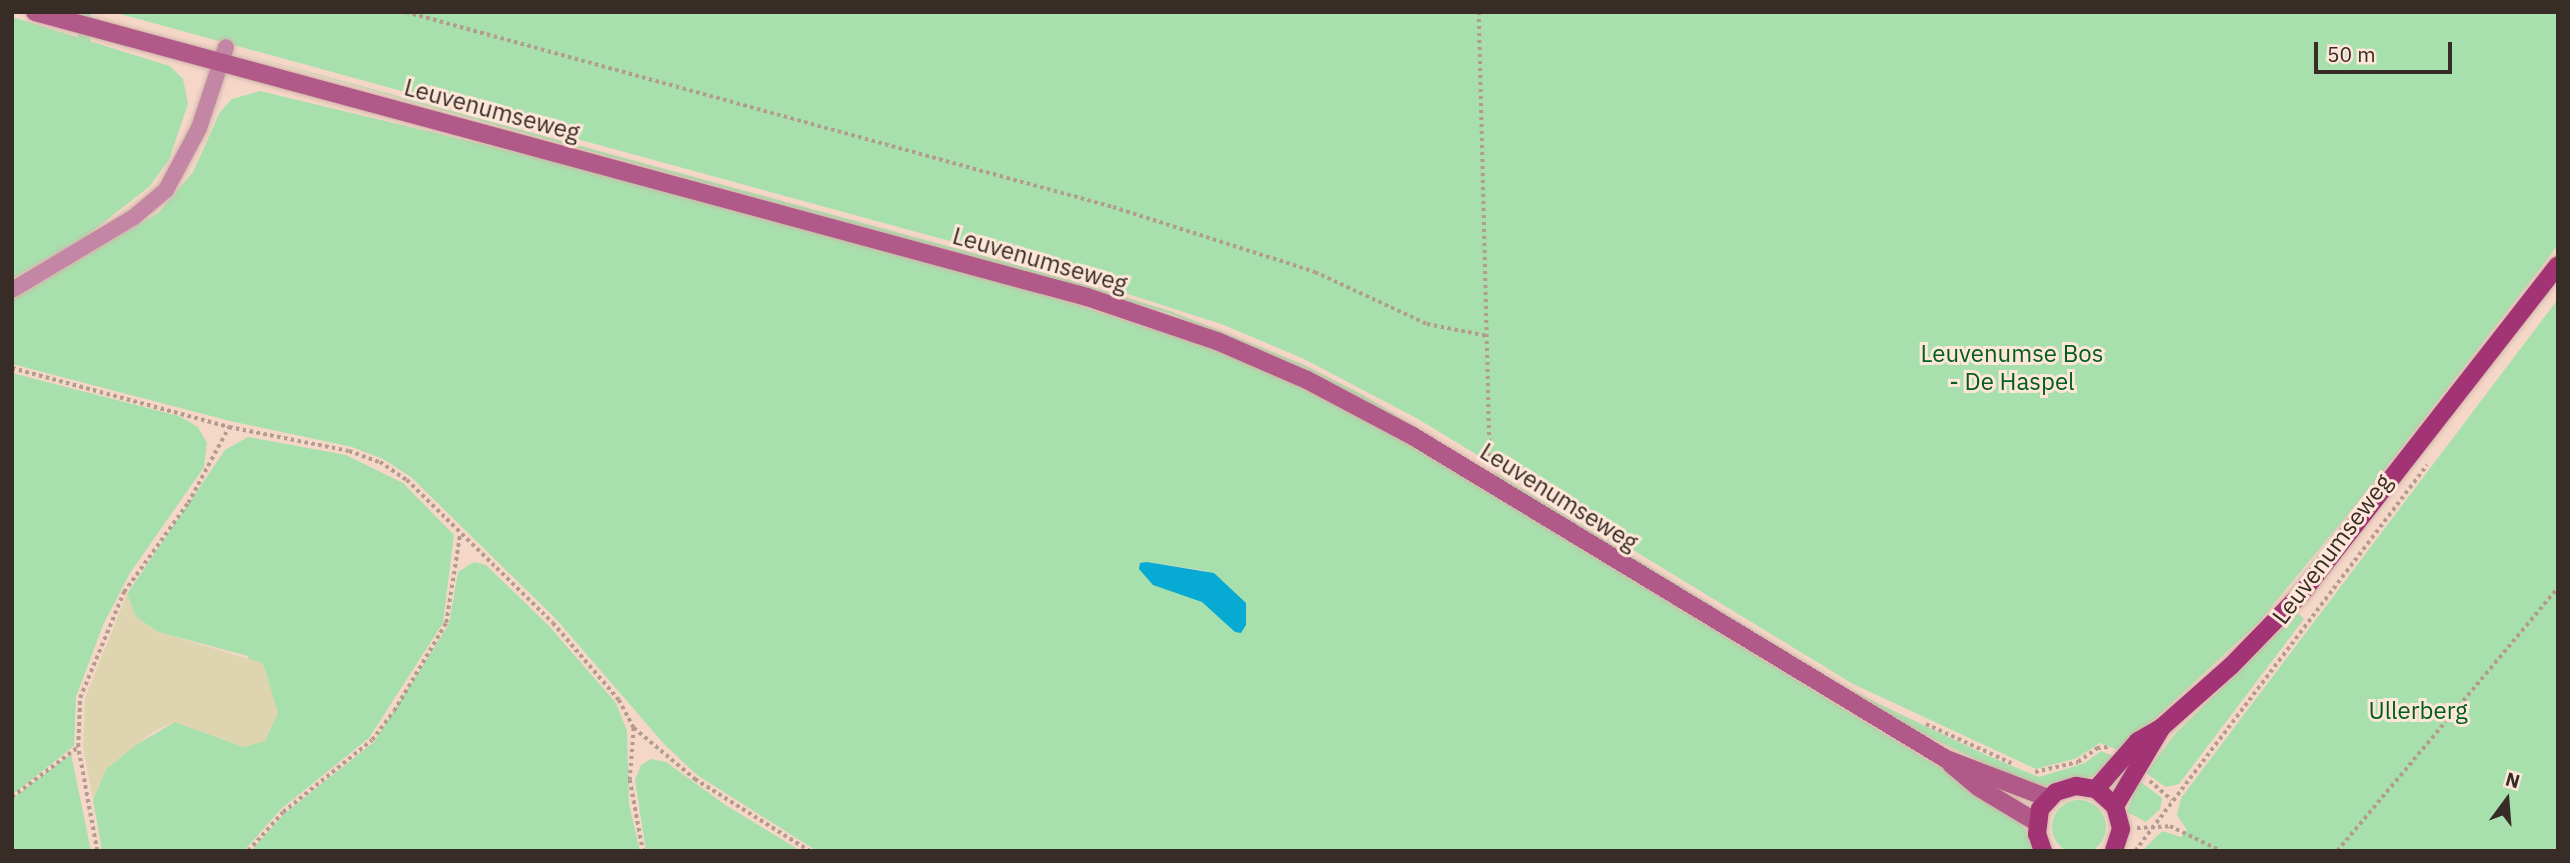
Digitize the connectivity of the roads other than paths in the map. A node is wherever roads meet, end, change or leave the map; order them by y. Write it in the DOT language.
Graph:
graph roads {
  1 [pos="35,12"];
  2 [pos="226,47"];
  3 [pos="220,65"];
  4 [pos="2558,265"];
  5 [pos="12,290"];
  6 [pos="2162,727"];
  7 [pos="1946,759"];
  8 [pos="2096,789"];
  9 [pos="2048,798"];
  10 [pos="2115,806"];
  11 [pos="2036,822"];
  12 [pos="2043,851"];
  13 [pos="2114,851"];
  1 -- 3 [label="main road, Leuvenumseweg"];
  2 -- 3 [label="street"];
  3 -- 5 [label="street"];
  3 -- 7 [label="main road, Leuvenumseweg"];
  4 -- 6 [label="main road, Leuvenumseweg"];
  6 -- 8 [label="main road, Leuvenumseweg"];
  6 -- 10 [label="main road, Leuvenumseweg"];
  7 -- 9 [label="main road, Leuvenumseweg"];
  7 -- 11 [label="main road, Leuvenumseweg"];
  8 -- 9 [label="main road"];
  8 -- 10 [label="main road"];
  9 -- 11 [label="main road"];
  10 -- 13 [label="main road"];
  11 -- 12 [label="main road"];
}
